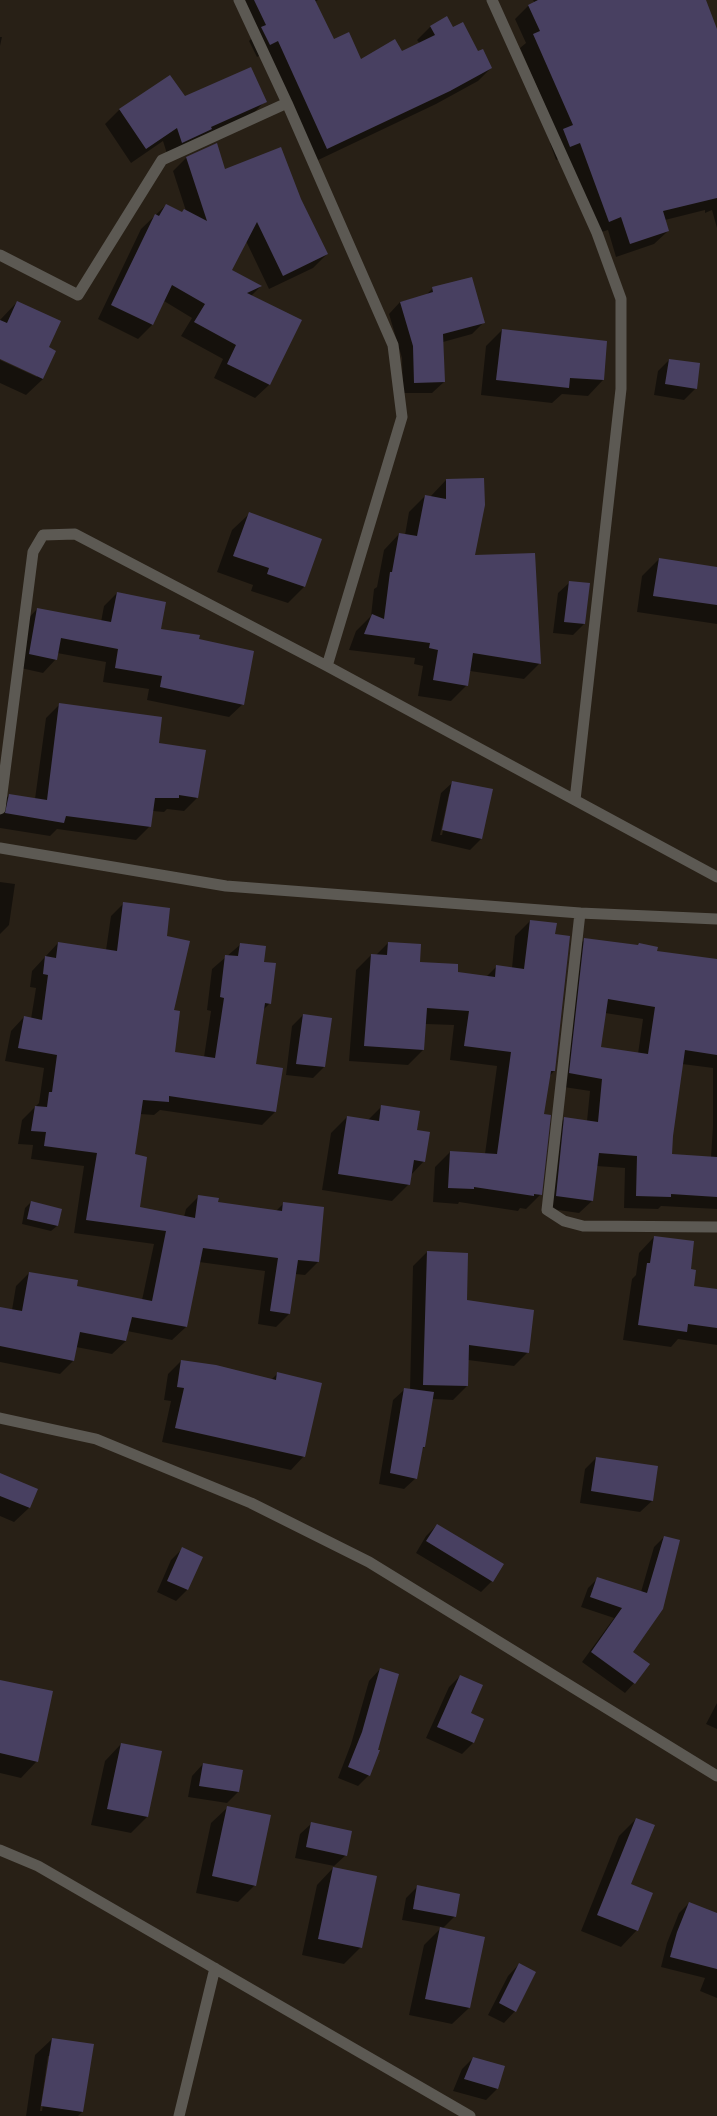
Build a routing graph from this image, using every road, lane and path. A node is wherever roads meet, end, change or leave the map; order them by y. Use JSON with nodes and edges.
{"nodes":[{"id":1,"x":239,"y":0,"type":"edge"},
{"id":2,"x":492,"y":0,"type":"edge"},
{"id":3,"x":287,"y":103,"type":"junction"},
{"id":4,"x":0,"y":255,"type":"edge"},
{"id":5,"x":327,"y":666,"type":"junction"},
{"id":6,"x":575,"y":800,"type":"junction"},
{"id":7,"x":0,"y":809,"type":"edge"},
{"id":8,"x":0,"y":848,"type":"edge"},
{"id":9,"x":717,"y":877,"type":"edge"},
{"id":10,"x":580,"y":913,"type":"junction"},
{"id":11,"x":717,"y":919,"type":"edge"},
{"id":12,"x":717,"y":1227,"type":"edge"},
{"id":13,"x":0,"y":1418,"type":"edge"},
{"id":14,"x":717,"y":1776,"type":"edge"},
{"id":15,"x":0,"y":1850,"type":"edge"},
{"id":16,"x":215,"y":1968,"type":"junction"},
{"id":17,"x":179,"y":2116,"type":"edge"},
{"id":18,"x":470,"y":2116,"type":"edge"}],
"edges":[{"from":1,"to":3,"type":"street"},
{"from":2,"to":6,"type":"street"},
{"from":3,"to":4,"type":"street"},
{"from":3,"to":5,"type":"street"},
{"from":5,"to":6,"type":"street"},
{"from":5,"to":7,"type":"street"},
{"from":6,"to":9,"type":"street"},
{"from":8,"to":10,"type":"street"},
{"from":10,"to":11,"type":"street"},
{"from":10,"to":12,"type":"street"},
{"from":13,"to":14,"type":"street"},
{"from":15,"to":16,"type":"street"},
{"from":16,"to":17,"type":"street"},
{"from":16,"to":18,"type":"street"}]}
